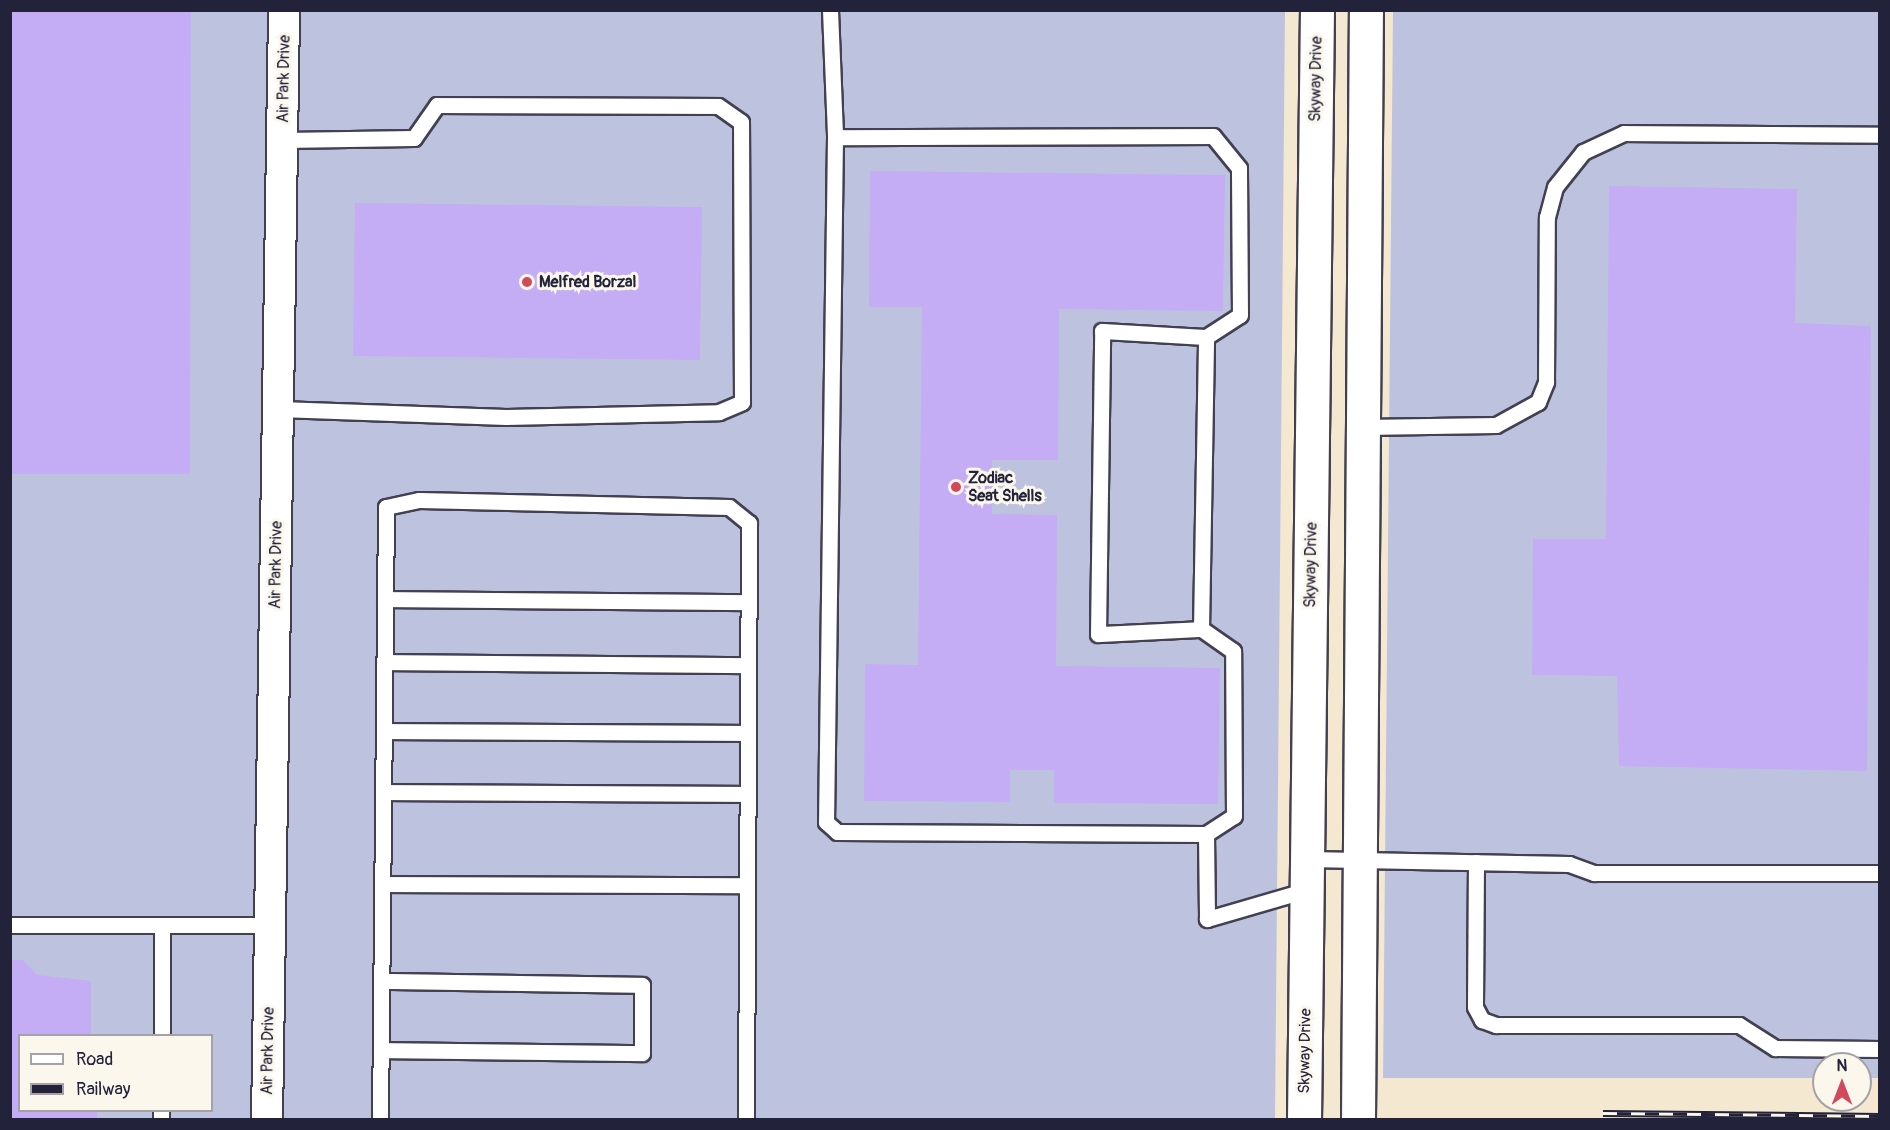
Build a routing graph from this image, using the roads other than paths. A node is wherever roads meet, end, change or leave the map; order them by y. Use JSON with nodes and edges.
{"nodes":[{"id":1,"x":284,"y":10,"type":"edge"},
{"id":2,"x":830,"y":10,"type":"edge"},
{"id":3,"x":1317,"y":10,"type":"edge"},
{"id":4,"x":1366,"y":10,"type":"edge"},
{"id":5,"x":1880,"y":135,"type":"edge"},
{"id":6,"x":836,"y":137,"type":"junction"},
{"id":7,"x":283,"y":140,"type":"junction"},
{"id":8,"x":1206,"y":337,"type":"junction"},
{"id":9,"x":279,"y":409,"type":"junction"},
{"id":10,"x":1363,"y":427,"type":"junction"},
{"id":11,"x":385,"y":599,"type":"junction"},
{"id":12,"x":748,"y":602,"type":"junction"},
{"id":13,"x":1201,"y":629,"type":"junction"},
{"id":14,"x":385,"y":662,"type":"junction"},
{"id":15,"x":748,"y":665,"type":"junction"},
{"id":16,"x":384,"y":731,"type":"junction"},
{"id":17,"x":748,"y":733,"type":"junction"},
{"id":18,"x":383,"y":792,"type":"junction"},
{"id":19,"x":748,"y":794,"type":"junction"},
{"id":20,"x":1206,"y":834,"type":"junction"},
{"id":21,"x":1360,"y":859,"type":"junction"},
{"id":22,"x":1476,"y":862,"type":"junction"},
{"id":23,"x":1880,"y":873,"type":"edge"},
{"id":24,"x":1307,"y":874,"type":"junction"},
{"id":25,"x":382,"y":884,"type":"junction"},
{"id":26,"x":747,"y":885,"type":"junction"},
{"id":27,"x":10,"y":925,"type":"edge"},
{"id":28,"x":270,"y":925,"type":"junction"},
{"id":29,"x":162,"y":926,"type":"junction"},
{"id":30,"x":382,"y":981,"type":"junction"},
{"id":31,"x":162,"y":1034,"type":"edge"},
{"id":32,"x":1880,"y":1049,"type":"edge"},
{"id":33,"x":381,"y":1050,"type":"junction"},
{"id":34,"x":267,"y":1119,"type":"edge"},
{"id":35,"x":380,"y":1119,"type":"edge"},
{"id":36,"x":746,"y":1119,"type":"edge"},
{"id":37,"x":1304,"y":1119,"type":"edge"},
{"id":38,"x":1358,"y":1119,"type":"edge"}],
"edges":[{"from":1,"to":7,"type":"street","name":"Air Park Drive"},
{"from":2,"to":6,"type":"lane"},
{"from":3,"to":24,"type":"main road","name":"Skyway Drive"},
{"from":4,"to":10,"type":"main road"},
{"from":5,"to":10,"type":"lane"},
{"from":6,"to":8,"type":"lane"},
{"from":6,"to":20,"type":"lane"},
{"from":7,"to":9,"type":"street","name":"Air Park Drive"},
{"from":7,"to":9,"type":"lane"},
{"from":8,"to":13,"type":"lane"},
{"from":8,"to":13,"type":"lane"},
{"from":9,"to":28,"type":"street","name":"Air Park Drive"},
{"from":10,"to":21,"type":"main road"},
{"from":11,"to":12,"type":"lane"},
{"from":11,"to":12,"type":"lane"},
{"from":11,"to":14,"type":"lane"},
{"from":12,"to":15,"type":"lane"},
{"from":13,"to":20,"type":"lane"},
{"from":14,"to":15,"type":"lane"},
{"from":14,"to":16,"type":"lane"},
{"from":15,"to":17,"type":"lane"},
{"from":16,"to":17,"type":"lane"},
{"from":16,"to":18,"type":"lane"},
{"from":17,"to":19,"type":"lane"},
{"from":18,"to":19,"type":"lane"},
{"from":18,"to":25,"type":"lane"},
{"from":19,"to":26,"type":"lane"},
{"from":20,"to":24,"type":"lane"},
{"from":21,"to":22,"type":"lane"},
{"from":21,"to":24,"type":"lane"},
{"from":21,"to":38,"type":"main road"},
{"from":22,"to":23,"type":"lane"},
{"from":22,"to":32,"type":"lane"},
{"from":24,"to":37,"type":"main road","name":"Skyway Drive"},
{"from":25,"to":26,"type":"lane"},
{"from":25,"to":30,"type":"lane"},
{"from":26,"to":36,"type":"lane"},
{"from":27,"to":29,"type":"lane"},
{"from":28,"to":29,"type":"lane"},
{"from":28,"to":34,"type":"street","name":"Air Park Drive"},
{"from":29,"to":31,"type":"lane"},
{"from":30,"to":33,"type":"lane"},
{"from":30,"to":33,"type":"lane"},
{"from":33,"to":35,"type":"lane"}]}
